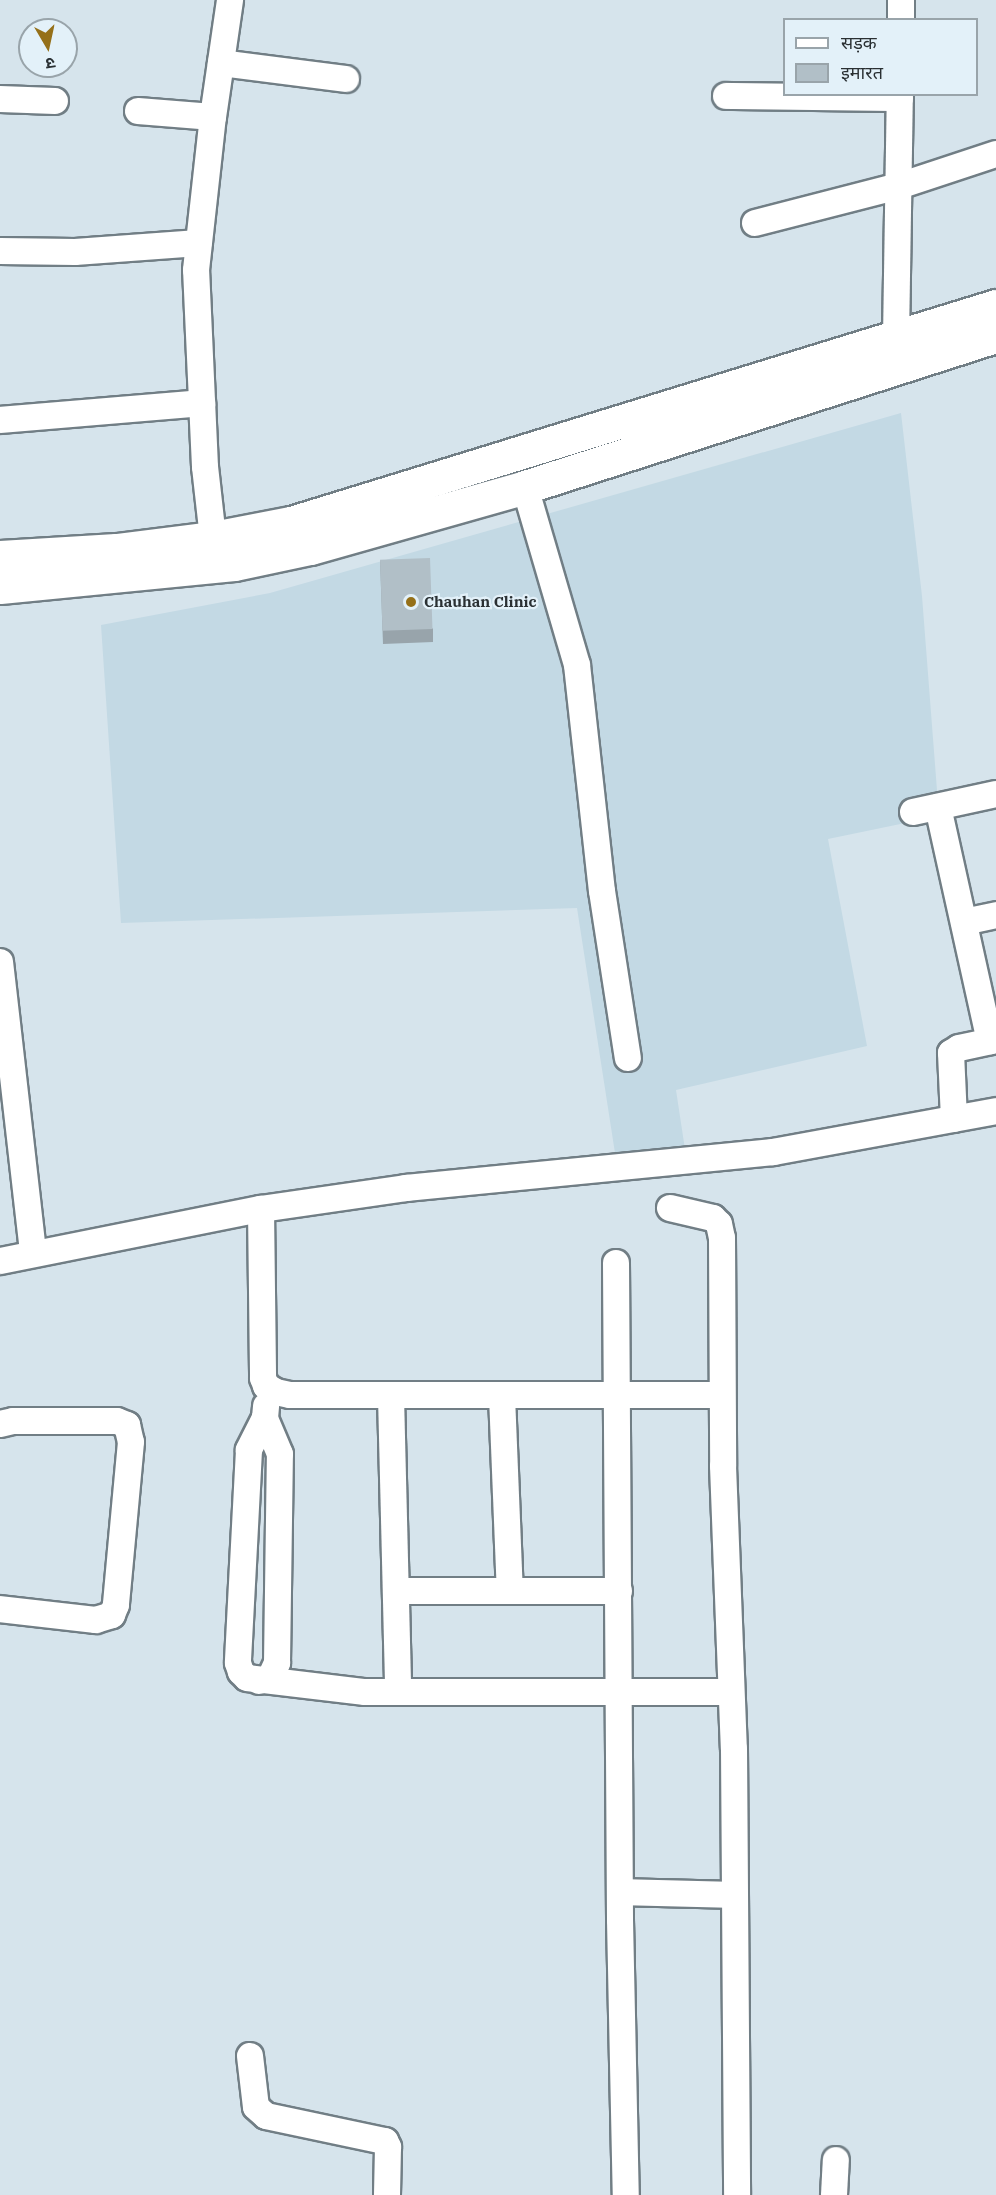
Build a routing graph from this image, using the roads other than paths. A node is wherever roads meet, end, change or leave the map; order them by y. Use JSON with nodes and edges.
{"nodes":[{"id":1,"x":230,"y":0,"type":"edge"},
{"id":2,"x":901,"y":0,"type":"edge"},
{"id":3,"x":901,"y":18,"type":"edge"},
{"id":4,"x":221,"y":63,"type":"junction"},
{"id":5,"x":345,"y":79,"type":"dead end"},
{"id":6,"x":726,"y":96,"type":"dead end"},
{"id":7,"x":900,"y":96,"type":"edge"},
{"id":8,"x":0,"y":99,"type":"edge"},
{"id":9,"x":55,"y":100,"type":"dead end"},
{"id":10,"x":138,"y":111,"type":"dead end"},
{"id":11,"x":213,"y":117,"type":"junction"},
{"id":12,"x":996,"y":154,"type":"edge"},
{"id":13,"x":900,"y":186,"type":"junction"},
{"id":14,"x":755,"y":223,"type":"dead end"},
{"id":15,"x":199,"y":243,"type":"junction"},
{"id":16,"x":0,"y":251,"type":"edge"},
{"id":17,"x":996,"y":306,"type":"edge"},
{"id":18,"x":996,"y":336,"type":"edge"},
{"id":19,"x":896,"y":339,"type":"junction"},
{"id":20,"x":202,"y":403,"type":"junction"},
{"id":21,"x":0,"y":420,"type":"edge"},
{"id":22,"x":525,"y":487,"type":"junction"},
{"id":23,"x":213,"y":538,"type":"junction"},
{"id":24,"x":0,"y":557,"type":"edge"},
{"id":25,"x":0,"y":587,"type":"edge"},
{"id":26,"x":996,"y":794,"type":"edge"},
{"id":27,"x":938,"y":807,"type":"junction"},
{"id":28,"x":913,"y":812,"type":"dead end"},
{"id":29,"x":996,"y":915,"type":"edge"},
{"id":30,"x":964,"y":922,"type":"junction"},
{"id":31,"x":0,"y":962,"type":"edge"},
{"id":32,"x":993,"y":1041,"type":"edge"},
{"id":33,"x":628,"y":1058,"type":"dead end"},
{"id":34,"x":996,"y":1111,"type":"edge"},
{"id":35,"x":954,"y":1119,"type":"junction"},
{"id":36,"x":670,"y":1208,"type":"dead end"},
{"id":37,"x":261,"y":1209,"type":"junction"},
{"id":38,"x":33,"y":1253,"type":"junction"},
{"id":39,"x":0,"y":1261,"type":"edge"},
{"id":40,"x":616,"y":1263,"type":"dead end"},
{"id":41,"x":267,"y":1386,"type":"junction"},
{"id":42,"x":722,"y":1395,"type":"junction"},
{"id":43,"x":391,"y":1396,"type":"junction"},
{"id":44,"x":502,"y":1396,"type":"junction"},
{"id":45,"x":617,"y":1396,"type":"junction"},
{"id":46,"x":266,"y":1418,"type":"junction"},
{"id":47,"x":0,"y":1424,"type":"edge"},
{"id":48,"x":396,"y":1591,"type":"junction"},
{"id":49,"x":510,"y":1591,"type":"junction"},
{"id":50,"x":619,"y":1591,"type":"junction"},
{"id":51,"x":0,"y":1609,"type":"edge"},
{"id":52,"x":259,"y":1681,"type":"junction"},
{"id":53,"x":398,"y":1692,"type":"junction"},
{"id":54,"x":620,"y":1692,"type":"junction"},
{"id":55,"x":732,"y":1692,"type":"junction"},
{"id":56,"x":621,"y":1892,"type":"junction"},
{"id":57,"x":734,"y":1895,"type":"junction"},
{"id":58,"x":250,"y":2056,"type":"dead end"},
{"id":59,"x":836,"y":2160,"type":"dead end"},
{"id":60,"x":387,"y":2195,"type":"edge"},
{"id":61,"x":626,"y":2195,"type":"edge"},
{"id":62,"x":737,"y":2195,"type":"edge"},
{"id":63,"x":834,"y":2195,"type":"edge"}],
"edges":[{"from":1,"to":4,"type":"street"},
{"from":2,"to":3,"type":"street"},
{"from":4,"to":5,"type":"street"},
{"from":4,"to":11,"type":"street"},
{"from":6,"to":7,"type":"street"},
{"from":7,"to":13,"type":"street"},
{"from":8,"to":9,"type":"street"},
{"from":10,"to":11,"type":"street"},
{"from":11,"to":15,"type":"street"},
{"from":12,"to":13,"type":"street"},
{"from":13,"to":14,"type":"street"},
{"from":13,"to":19,"type":"street"},
{"from":15,"to":16,"type":"street"},
{"from":15,"to":20,"type":"street"},
{"from":17,"to":19,"type":"main road"},
{"from":18,"to":22,"type":"main road"},
{"from":19,"to":23,"type":"main road"},
{"from":20,"to":21,"type":"street"},
{"from":20,"to":23,"type":"street"},
{"from":22,"to":25,"type":"main road"},
{"from":22,"to":33,"type":"street"},
{"from":23,"to":24,"type":"main road"},
{"from":26,"to":27,"type":"street"},
{"from":27,"to":28,"type":"street"},
{"from":27,"to":30,"type":"street"},
{"from":29,"to":30,"type":"street"},
{"from":30,"to":32,"type":"street"},
{"from":31,"to":38,"type":"street"},
{"from":32,"to":35,"type":"street"},
{"from":34,"to":35,"type":"street"},
{"from":35,"to":37,"type":"street"},
{"from":36,"to":42,"type":"street"},
{"from":37,"to":38,"type":"street"},
{"from":37,"to":41,"type":"street"},
{"from":38,"to":39,"type":"street"},
{"from":40,"to":45,"type":"street"},
{"from":41,"to":43,"type":"street"},
{"from":41,"to":46,"type":"street"},
{"from":42,"to":45,"type":"street"},
{"from":42,"to":55,"type":"street"},
{"from":43,"to":44,"type":"street"},
{"from":43,"to":48,"type":"street"},
{"from":44,"to":45,"type":"street"},
{"from":44,"to":49,"type":"street"},
{"from":45,"to":50,"type":"street"},
{"from":46,"to":52,"type":"street"},
{"from":46,"to":52,"type":"street"},
{"from":47,"to":51,"type":"street"},
{"from":48,"to":49,"type":"street"},
{"from":48,"to":53,"type":"street"},
{"from":49,"to":50,"type":"street"},
{"from":50,"to":54,"type":"street"},
{"from":52,"to":53,"type":"street"},
{"from":53,"to":54,"type":"street"},
{"from":54,"to":55,"type":"street"},
{"from":54,"to":56,"type":"street"},
{"from":55,"to":57,"type":"street"},
{"from":56,"to":57,"type":"street"},
{"from":56,"to":61,"type":"street"},
{"from":57,"to":62,"type":"street"},
{"from":58,"to":60,"type":"street"},
{"from":59,"to":63,"type":"street"}]}
